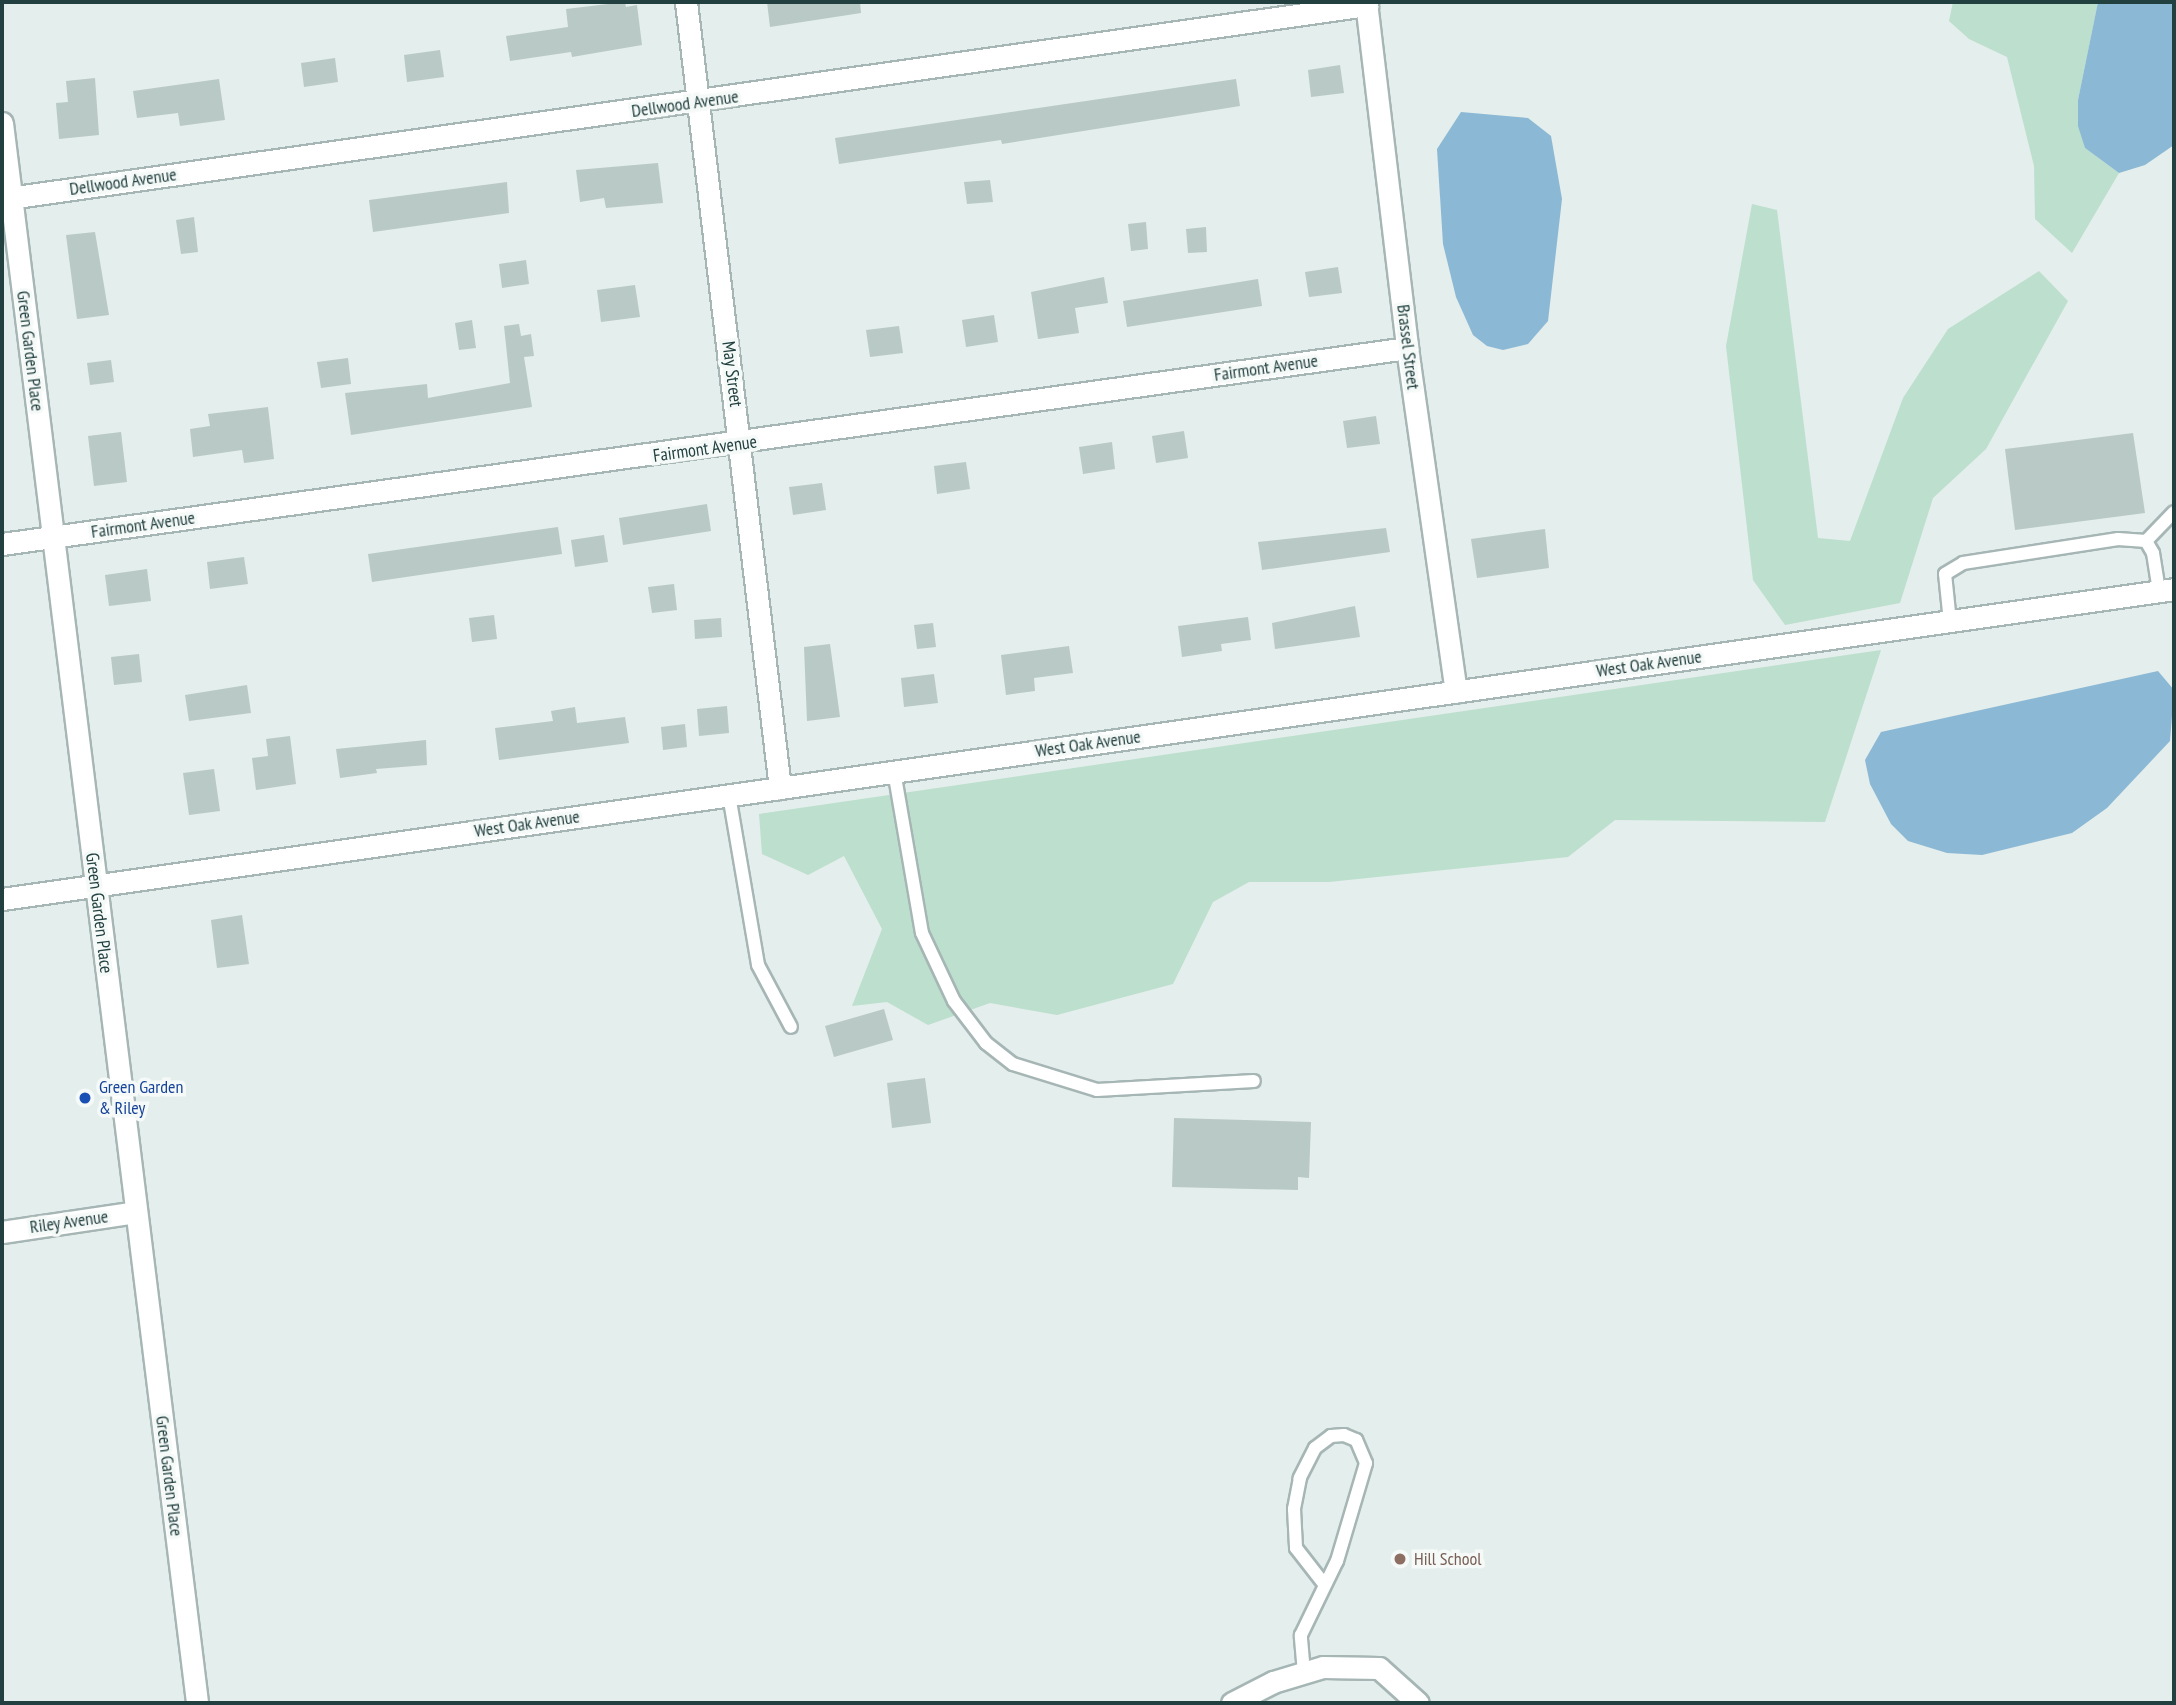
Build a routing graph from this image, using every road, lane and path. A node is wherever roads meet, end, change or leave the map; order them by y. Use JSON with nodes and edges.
{"nodes":[{"id":1,"x":686,"y":2,"type":"edge"},
{"id":2,"x":1366,"y":4,"type":"edge"},
{"id":3,"x":698,"y":102,"type":"junction"},
{"id":4,"x":2,"y":123,"type":"edge"},
{"id":5,"x":6,"y":198,"type":"edge"},
{"id":6,"x":1407,"y":348,"type":"junction"},
{"id":7,"x":741,"y":444,"type":"junction"},
{"id":8,"x":2174,"y":512,"type":"edge"},
{"id":9,"x":52,"y":537,"type":"junction"},
{"id":10,"x":2146,"y":541,"type":"junction"},
{"id":11,"x":2,"y":544,"type":"edge"},
{"id":12,"x":2167,"y":590,"type":"edge"},
{"id":13,"x":1950,"y":622,"type":"junction"},
{"id":14,"x":1456,"y":692,"type":"junction"},
{"id":15,"x":894,"y":771,"type":"junction"},
{"id":16,"x":780,"y":788,"type":"junction"},
{"id":17,"x":729,"y":795,"type":"junction"},
{"id":18,"x":95,"y":886,"type":"junction"},
{"id":19,"x":2,"y":900,"type":"edge"},
{"id":20,"x":791,"y":1027,"type":"dead end"},
{"id":21,"x":1255,"y":1081,"type":"dead end"},
{"id":22,"x":136,"y":1212,"type":"junction"},
{"id":23,"x":2,"y":1232,"type":"edge"},
{"id":24,"x":1324,"y":1584,"type":"junction"},
{"id":25,"x":1304,"y":1673,"type":"junction"},
{"id":26,"x":197,"y":1703,"type":"edge"},
{"id":27,"x":1232,"y":1703,"type":"edge"},
{"id":28,"x":1418,"y":1703,"type":"edge"}],
"edges":[{"from":1,"to":3,"type":"street","name":"May Street"},
{"from":2,"to":3,"type":"street","name":"Dellwood Avenue"},
{"from":2,"to":6,"type":"street","name":"Brassel Street"},
{"from":3,"to":5,"type":"street","name":"Dellwood Avenue"},
{"from":3,"to":7,"type":"street","name":"May Street"},
{"from":4,"to":5,"type":"street","name":"Green Garden Place"},
{"from":5,"to":9,"type":"street","name":"Green Garden Place"},
{"from":6,"to":7,"type":"street","name":"Fairmont Avenue"},
{"from":6,"to":14,"type":"street","name":"Brassel Street"},
{"from":7,"to":9,"type":"street","name":"Fairmont Avenue"},
{"from":7,"to":16,"type":"street","name":"May Street"},
{"from":8,"to":10,"type":"lane"},
{"from":9,"to":11,"type":"street","name":"Fairmont Avenue"},
{"from":9,"to":18,"type":"street","name":"Green Garden Place"},
{"from":10,"to":12,"type":"lane"},
{"from":10,"to":13,"type":"lane"},
{"from":12,"to":13,"type":"street","name":"West Oak Avenue"},
{"from":13,"to":14,"type":"street","name":"West Oak Avenue"},
{"from":14,"to":15,"type":"street","name":"West Oak Avenue"},
{"from":15,"to":16,"type":"street","name":"West Oak Avenue"},
{"from":15,"to":21,"type":"lane"},
{"from":16,"to":17,"type":"street","name":"West Oak Avenue"},
{"from":17,"to":18,"type":"street","name":"West Oak Avenue"},
{"from":17,"to":20,"type":"lane"},
{"from":18,"to":19,"type":"street","name":"West Oak Avenue"},
{"from":18,"to":22,"type":"street","name":"Green Garden Place"},
{"from":22,"to":23,"type":"street","name":"Riley Avenue"},
{"from":22,"to":26,"type":"street","name":"Green Garden Place"},
{"from":24,"to":24,"type":"lane"},
{"from":24,"to":25,"type":"lane"},
{"from":25,"to":27,"type":"street"},
{"from":25,"to":28,"type":"street"}]}
